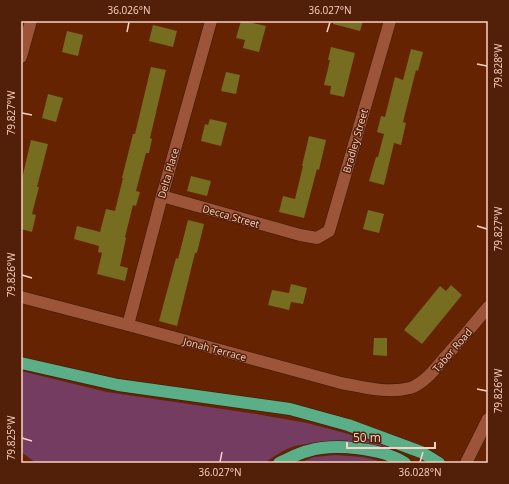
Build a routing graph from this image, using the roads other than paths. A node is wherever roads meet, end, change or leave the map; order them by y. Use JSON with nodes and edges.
{"nodes":[{"id":1,"x":31,"y":21,"type":"edge"},
{"id":2,"x":211,"y":21,"type":"edge"},
{"id":3,"x":390,"y":21,"type":"edge"},
{"id":4,"x":21,"y":57,"type":"edge"},
{"id":5,"x":162,"y":196,"type":"junction"},
{"id":6,"x":300,"y":235,"type":"joint"},
{"id":7,"x":21,"y":298,"type":"edge"},
{"id":8,"x":488,"y":307,"type":"edge"},
{"id":9,"x":128,"y":325,"type":"junction"},
{"id":10,"x":21,"y":363,"type":"edge"},
{"id":11,"x":411,"y":387,"type":"joint"},
{"id":12,"x":488,"y":419,"type":"edge"},
{"id":13,"x":280,"y":463,"type":"edge"},
{"id":14,"x":405,"y":463,"type":"edge"},
{"id":15,"x":439,"y":463,"type":"edge"},
{"id":16,"x":466,"y":463,"type":"edge"}],
"edges":[{"from":1,"to":4,"type":"street"},
{"from":2,"to":5,"type":"street","name":"Delta Place"},
{"from":3,"to":6,"type":"street","name":"Bradley Street"},
{"from":5,"to":6,"type":"street","name":"Decca Street"},
{"from":5,"to":9,"type":"street","name":"Delta Place"},
{"from":7,"to":9,"type":"street","name":"Jonah Terrace"},
{"from":8,"to":11,"type":"street","name":"Tabor Road"},
{"from":9,"to":11,"type":"street","name":"Jonah Terrace"},
{"from":10,"to":15,"type":"highway"},
{"from":12,"to":16,"type":"street"},
{"from":13,"to":14,"type":"highway"}]}
